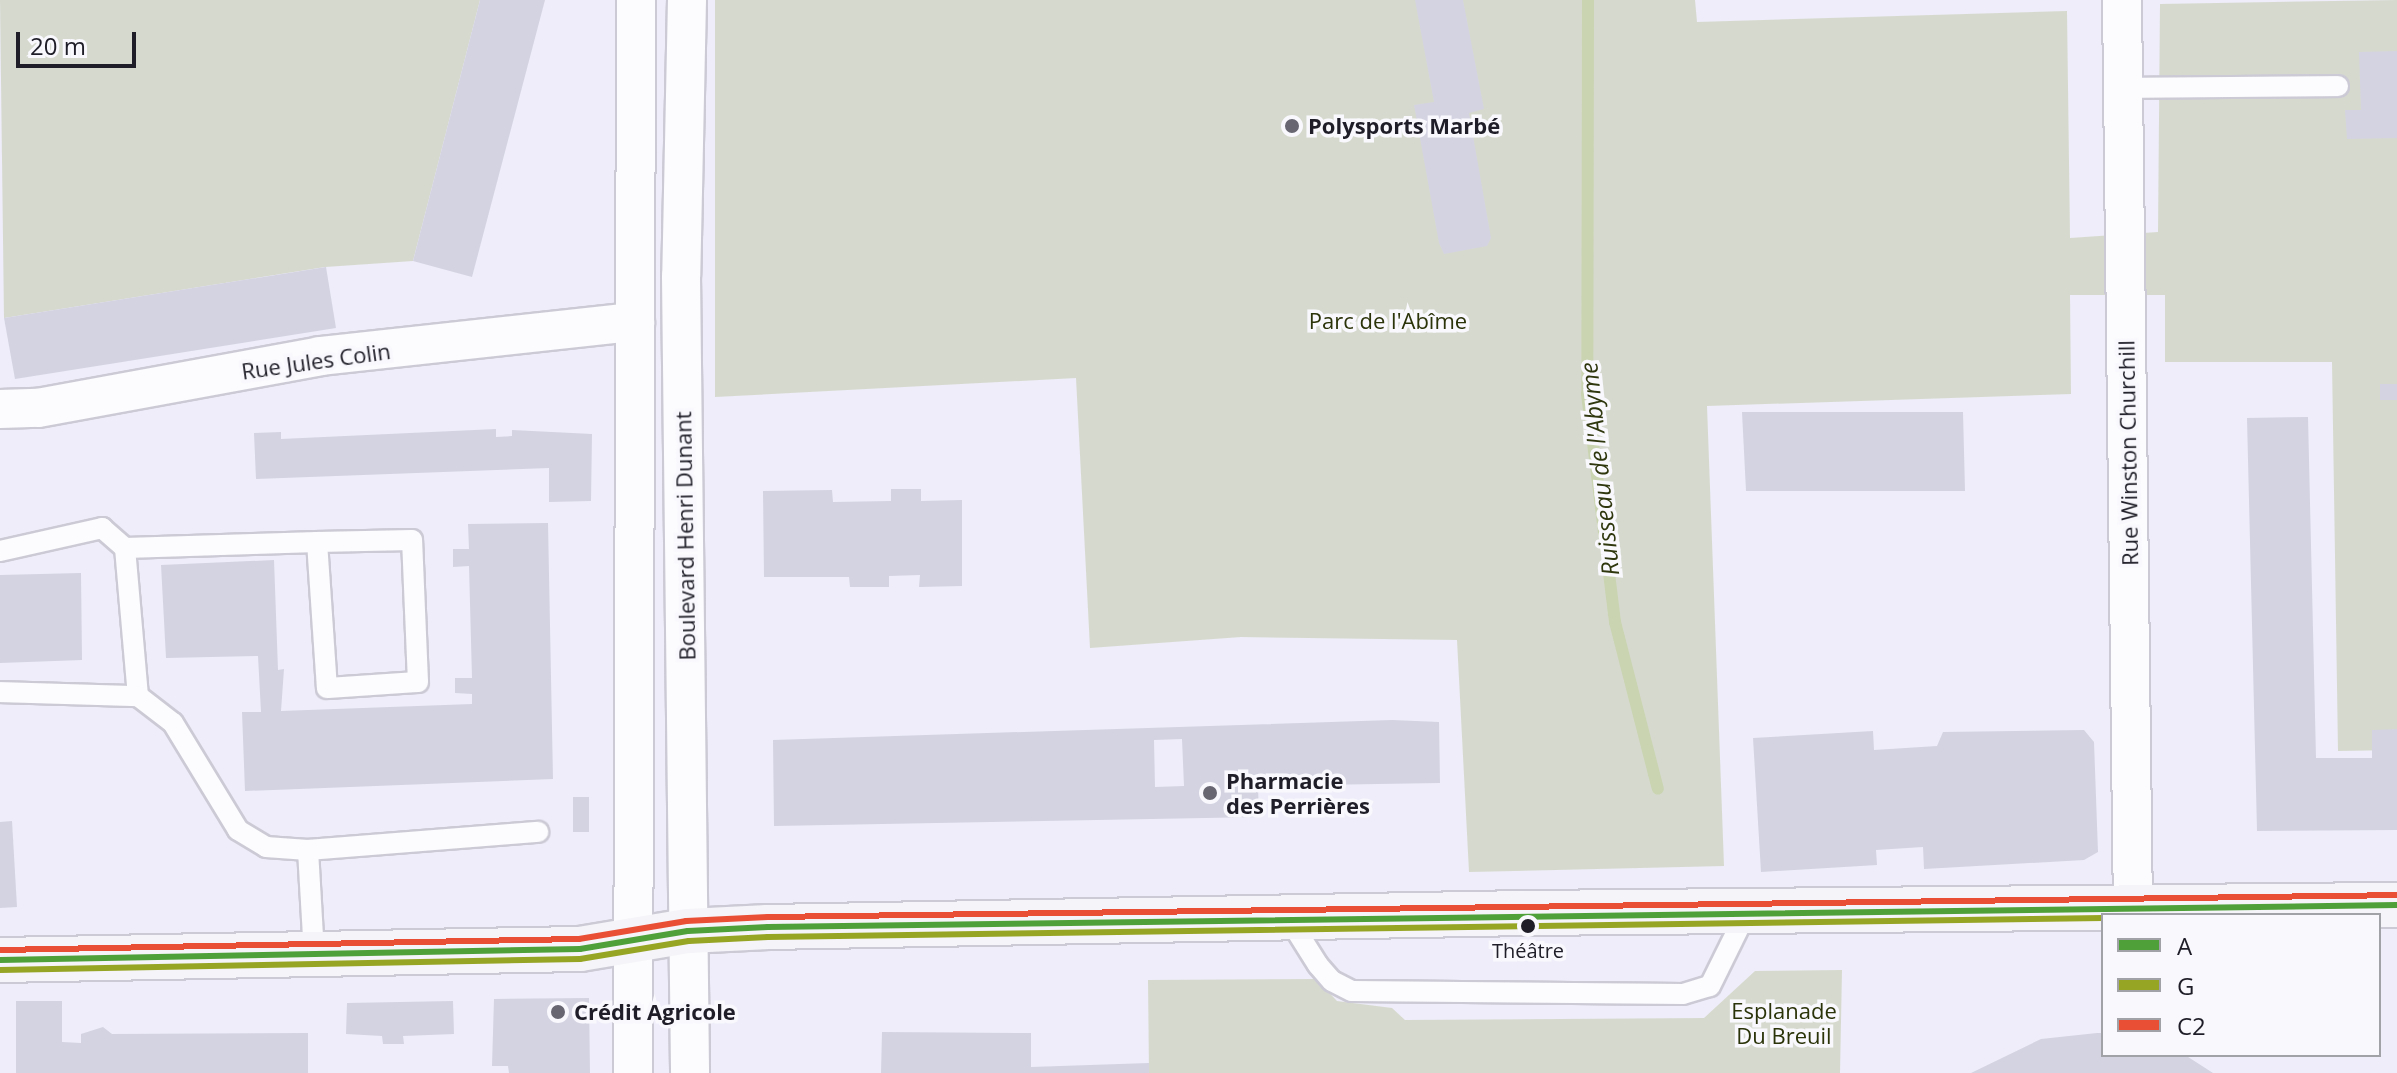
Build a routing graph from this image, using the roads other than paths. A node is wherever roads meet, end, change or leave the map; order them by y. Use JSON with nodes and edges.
{"nodes":[{"id":1,"x":636,"y":0,"type":"edge"},
{"id":2,"x":687,"y":0,"type":"edge"},
{"id":3,"x":2122,"y":0,"type":"edge"},
{"id":4,"x":2338,"y":86,"type":"dead end"},
{"id":5,"x":2122,"y":88,"type":"junction"},
{"id":6,"x":635,"y":322,"type":"junction"},
{"id":7,"x":0,"y":409,"type":"edge"},
{"id":8,"x":317,"y":542,"type":"junction"},
{"id":9,"x":125,"y":548,"type":"junction"},
{"id":10,"x":0,"y":551,"type":"edge"},
{"id":11,"x":0,"y":692,"type":"edge"},
{"id":12,"x":138,"y":696,"type":"junction"},
{"id":13,"x":538,"y":832,"type":"dead end"},
{"id":14,"x":308,"y":850,"type":"junction"},
{"id":15,"x":2397,"y":905,"type":"edge"},
{"id":16,"x":2133,"y":907,"type":"junction"},
{"id":17,"x":1746,"y":913,"type":"junction"},
{"id":18,"x":1289,"y":919,"type":"junction"},
{"id":19,"x":688,"y":931,"type":"junction"},
{"id":20,"x":632,"y":938,"type":"junction"},
{"id":21,"x":314,"y":953,"type":"junction"},
{"id":22,"x":0,"y":960,"type":"edge"},
{"id":23,"x":633,"y":1073,"type":"edge"},
{"id":24,"x":690,"y":1073,"type":"edge"}],
"edges":[{"from":1,"to":6,"type":"street"},
{"from":2,"to":19,"type":"street","name":"Boulevard Henri Dunant"},
{"from":3,"to":5,"type":"street","name":"Rue Winston Churchill"},
{"from":4,"to":5,"type":"lane"},
{"from":5,"to":16,"type":"street","name":"Rue Winston Churchill"},
{"from":6,"to":7,"type":"street","name":"Rue Jules Colin"},
{"from":6,"to":20,"type":"street"},
{"from":8,"to":8,"type":"lane"},
{"from":8,"to":9,"type":"lane"},
{"from":9,"to":10,"type":"lane"},
{"from":9,"to":12,"type":"lane"},
{"from":11,"to":12,"type":"lane"},
{"from":12,"to":14,"type":"lane"},
{"from":13,"to":14,"type":"lane"},
{"from":14,"to":21,"type":"lane"},
{"from":15,"to":16,"type":"street"},
{"from":16,"to":17,"type":"street"},
{"from":17,"to":18,"type":"street"},
{"from":17,"to":18,"type":"lane"},
{"from":18,"to":19,"type":"street"},
{"from":19,"to":20,"type":"street"},
{"from":19,"to":24,"type":"street","name":"Boulevard Henri Dunant"},
{"from":20,"to":21,"type":"street"},
{"from":20,"to":23,"type":"street"},
{"from":21,"to":22,"type":"street"}]}
